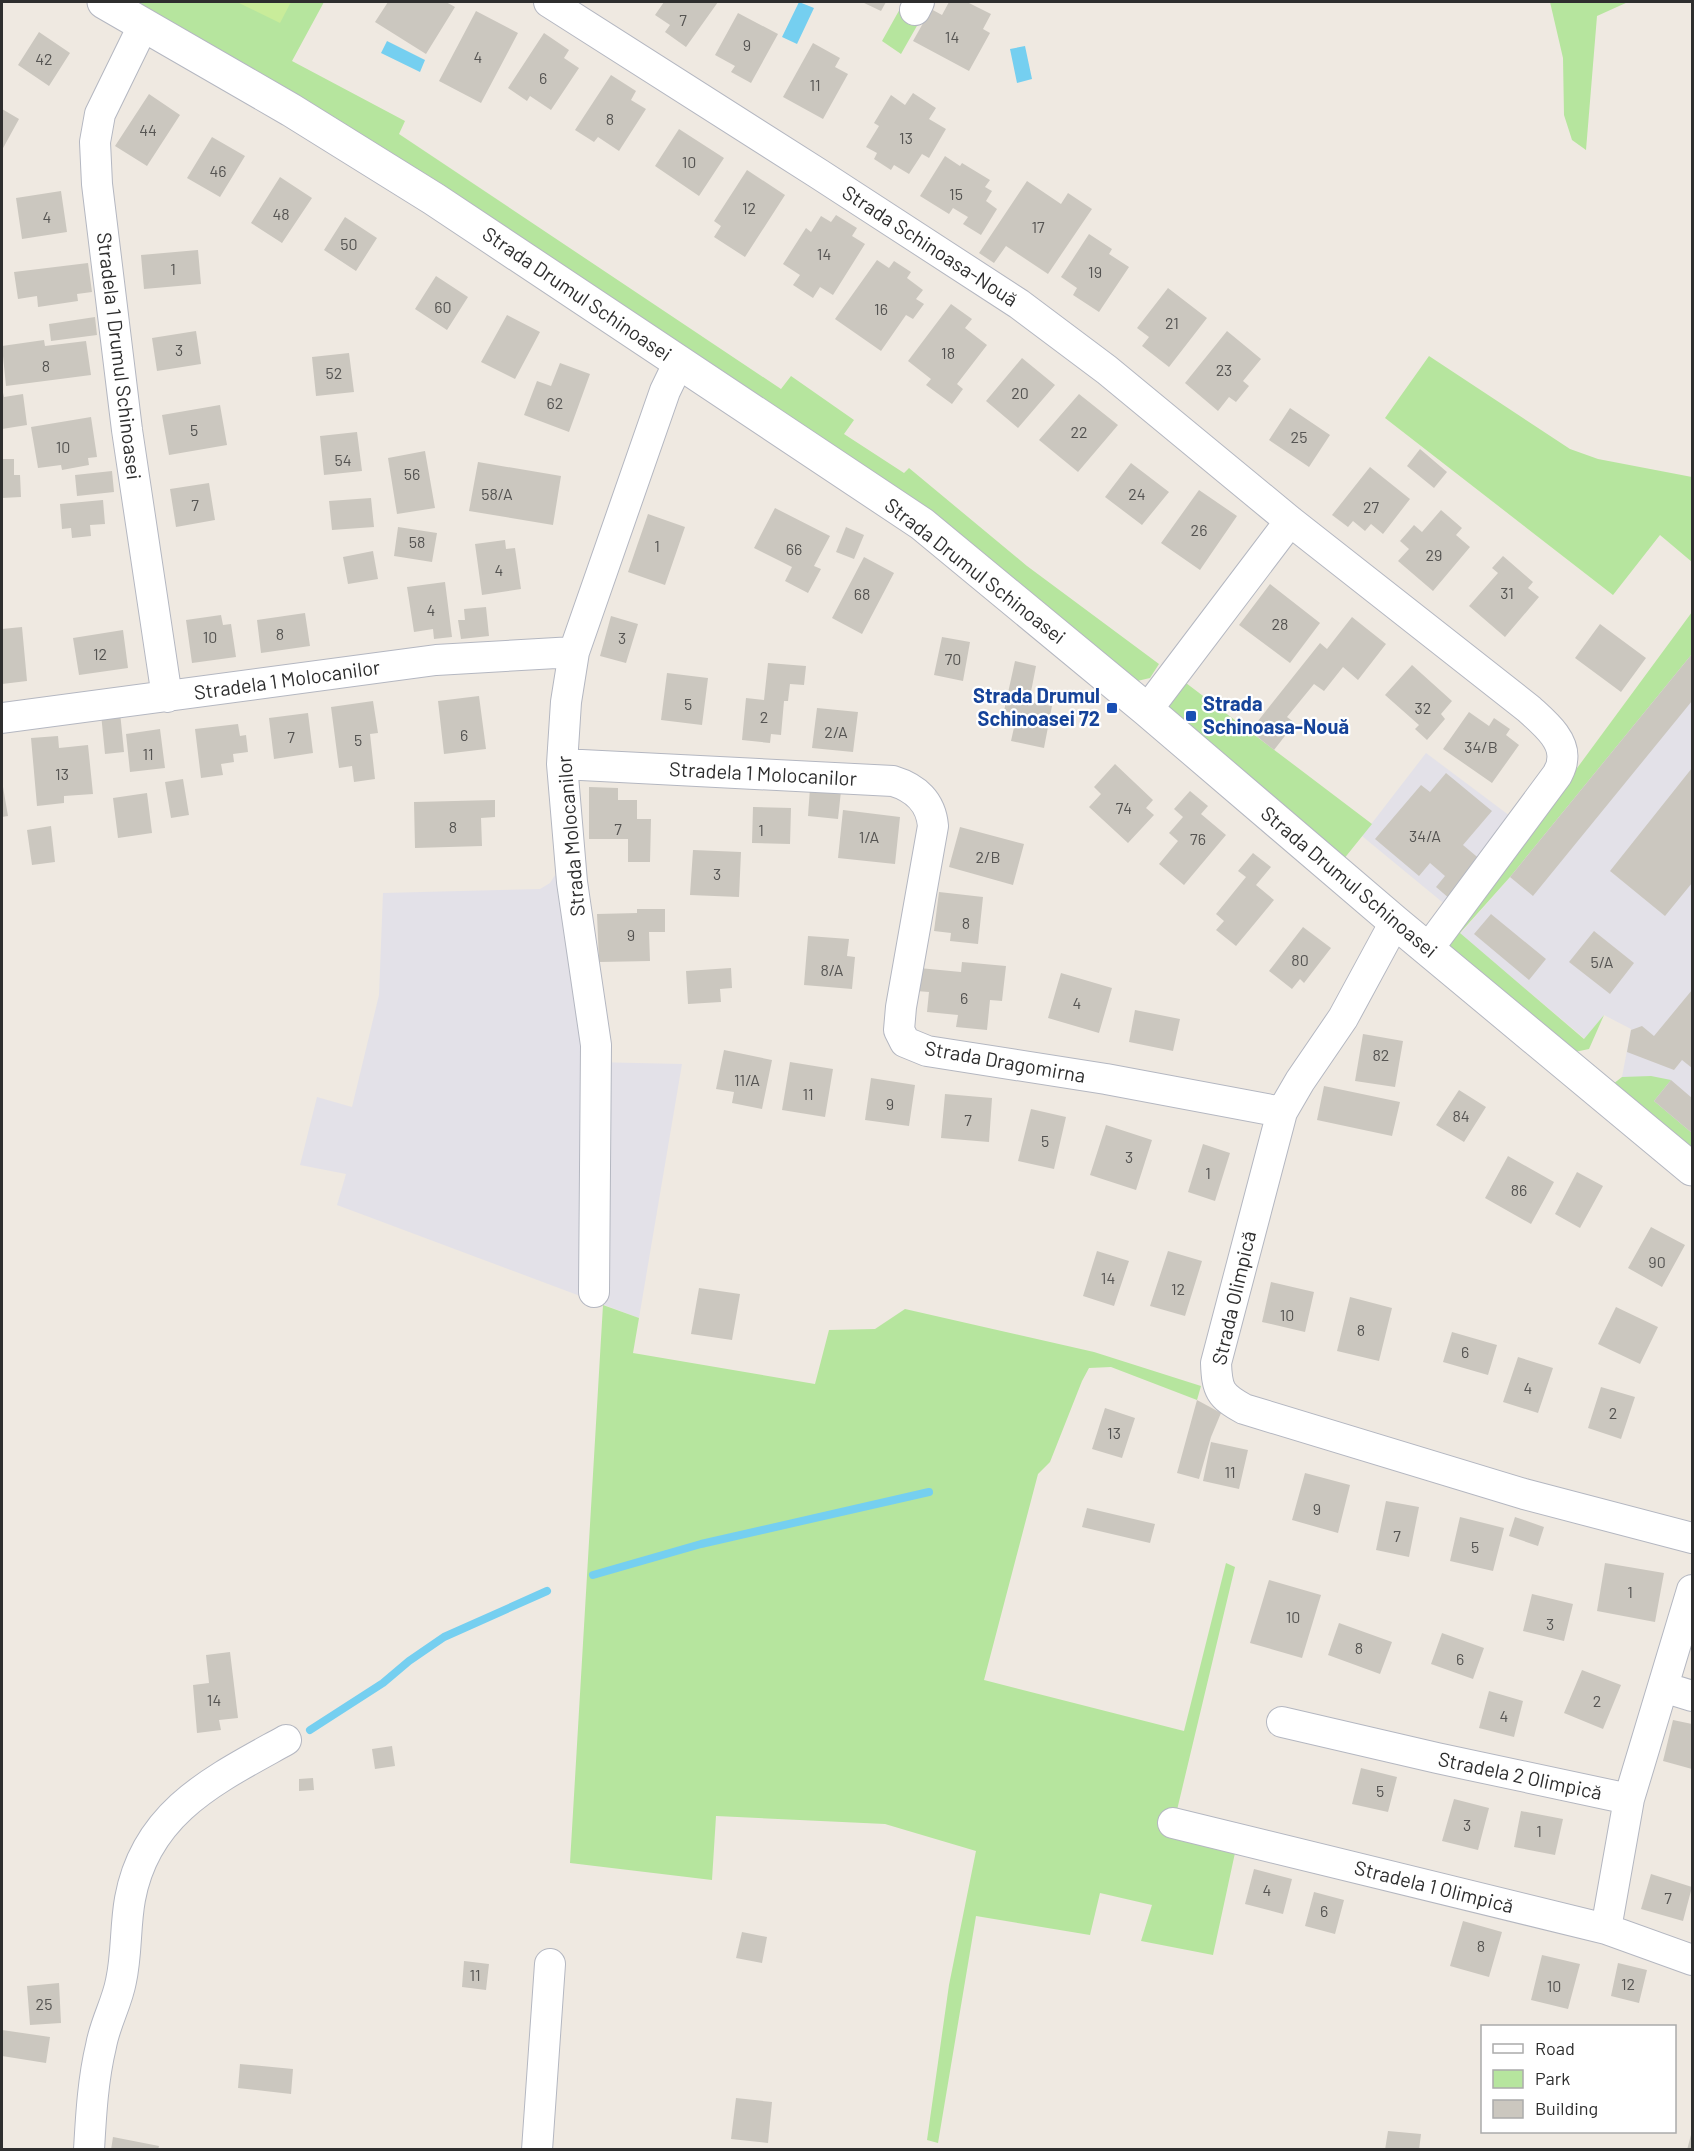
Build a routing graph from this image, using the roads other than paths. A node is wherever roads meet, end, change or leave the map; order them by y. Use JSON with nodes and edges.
{"nodes":[{"id":1,"x":104,"y":2,"type":"edge"},
{"id":2,"x":549,"y":2,"type":"edge"},
{"id":3,"x":144,"y":24,"type":"junction"},
{"id":4,"x":679,"y":362,"type":"junction"},
{"id":5,"x":1290,"y":521,"type":"junction"},
{"id":6,"x":574,"y":652,"type":"junction"},
{"id":7,"x":167,"y":697,"type":"junction"},
{"id":8,"x":1147,"y":710,"type":"junction"},
{"id":9,"x":2,"y":718,"type":"edge"},
{"id":10,"x":562,"y":764,"type":"junction"},
{"id":11,"x":923,"y":799,"type":"joint"},
{"id":12,"x":1395,"y":922,"type":"junction"},
{"id":13,"x":1428,"y":949,"type":"junction"},
{"id":14,"x":1282,"y":1112,"type":"junction"},
{"id":15,"x":1692,"y":1169,"type":"edge"},
{"id":16,"x":594,"y":1292,"type":"dead end"},
{"id":17,"x":1692,"y":1538,"type":"edge"},
{"id":18,"x":1692,"y":1590,"type":"edge"},
{"id":19,"x":1663,"y":1687,"type":"junction"},
{"id":20,"x":1692,"y":1696,"type":"edge"},
{"id":21,"x":1282,"y":1722,"type":"dead end"},
{"id":22,"x":286,"y":1740,"type":"dead end"},
{"id":23,"x":1629,"y":1799,"type":"junction"},
{"id":24,"x":1173,"y":1823,"type":"dead end"},
{"id":25,"x":1606,"y":1929,"type":"junction"},
{"id":26,"x":1692,"y":1960,"type":"edge"},
{"id":27,"x":550,"y":1964,"type":"dead end"},
{"id":28,"x":89,"y":2150,"type":"edge"},
{"id":29,"x":537,"y":2150,"type":"edge"}],
"edges":[{"from":1,"to":3,"type":"street","name":"Strada Drumul Schinoasei"},
{"from":2,"to":5,"type":"street","name":"Strada Schinoasa-Nouă"},
{"from":3,"to":4,"type":"street","name":"Strada Drumul Schinoasei"},
{"from":3,"to":7,"type":"street","name":"Stradela 1 Drumul Schinoasei"},
{"from":4,"to":6,"type":"street","name":"Strada Molocanilor"},
{"from":4,"to":8,"type":"street","name":"Strada Drumul Schinoasei"},
{"from":5,"to":8,"type":"street"},
{"from":5,"to":13,"type":"street","name":"Strada Schinoasa-Nouă"},
{"from":6,"to":7,"type":"street","name":"Stradela 1 Molocanilor"},
{"from":6,"to":10,"type":"street","name":"Strada Molocanilor"},
{"from":7,"to":9,"type":"street","name":"Stradela 1 Molocanilor"},
{"from":8,"to":12,"type":"street","name":"Strada Drumul Schinoasei"},
{"from":10,"to":11,"type":"street","name":"Stradela 1 Molocanilor"},
{"from":10,"to":16,"type":"street","name":"Strada Molocanilor"},
{"from":11,"to":14,"type":"street","name":"Strada Dragomirna"},
{"from":12,"to":13,"type":"street","name":"Strada Drumul Schinoasei"},
{"from":12,"to":14,"type":"street","name":"Strada Olimpică"},
{"from":13,"to":15,"type":"street","name":"Strada Drumul Schinoasei"},
{"from":14,"to":17,"type":"street","name":"Strada Olimpică"},
{"from":18,"to":19,"type":"street"},
{"from":19,"to":20,"type":"street"},
{"from":19,"to":23,"type":"street"},
{"from":21,"to":23,"type":"street","name":"Stradela 2 Olimpică"},
{"from":22,"to":28,"type":"street"},
{"from":23,"to":25,"type":"street","name":"Stradela 2 Olimpică"},
{"from":24,"to":25,"type":"street","name":"Stradela 1 Olimpică"},
{"from":25,"to":26,"type":"street","name":"Stradela 1 Olimpică"},
{"from":27,"to":29,"type":"street"}]}
